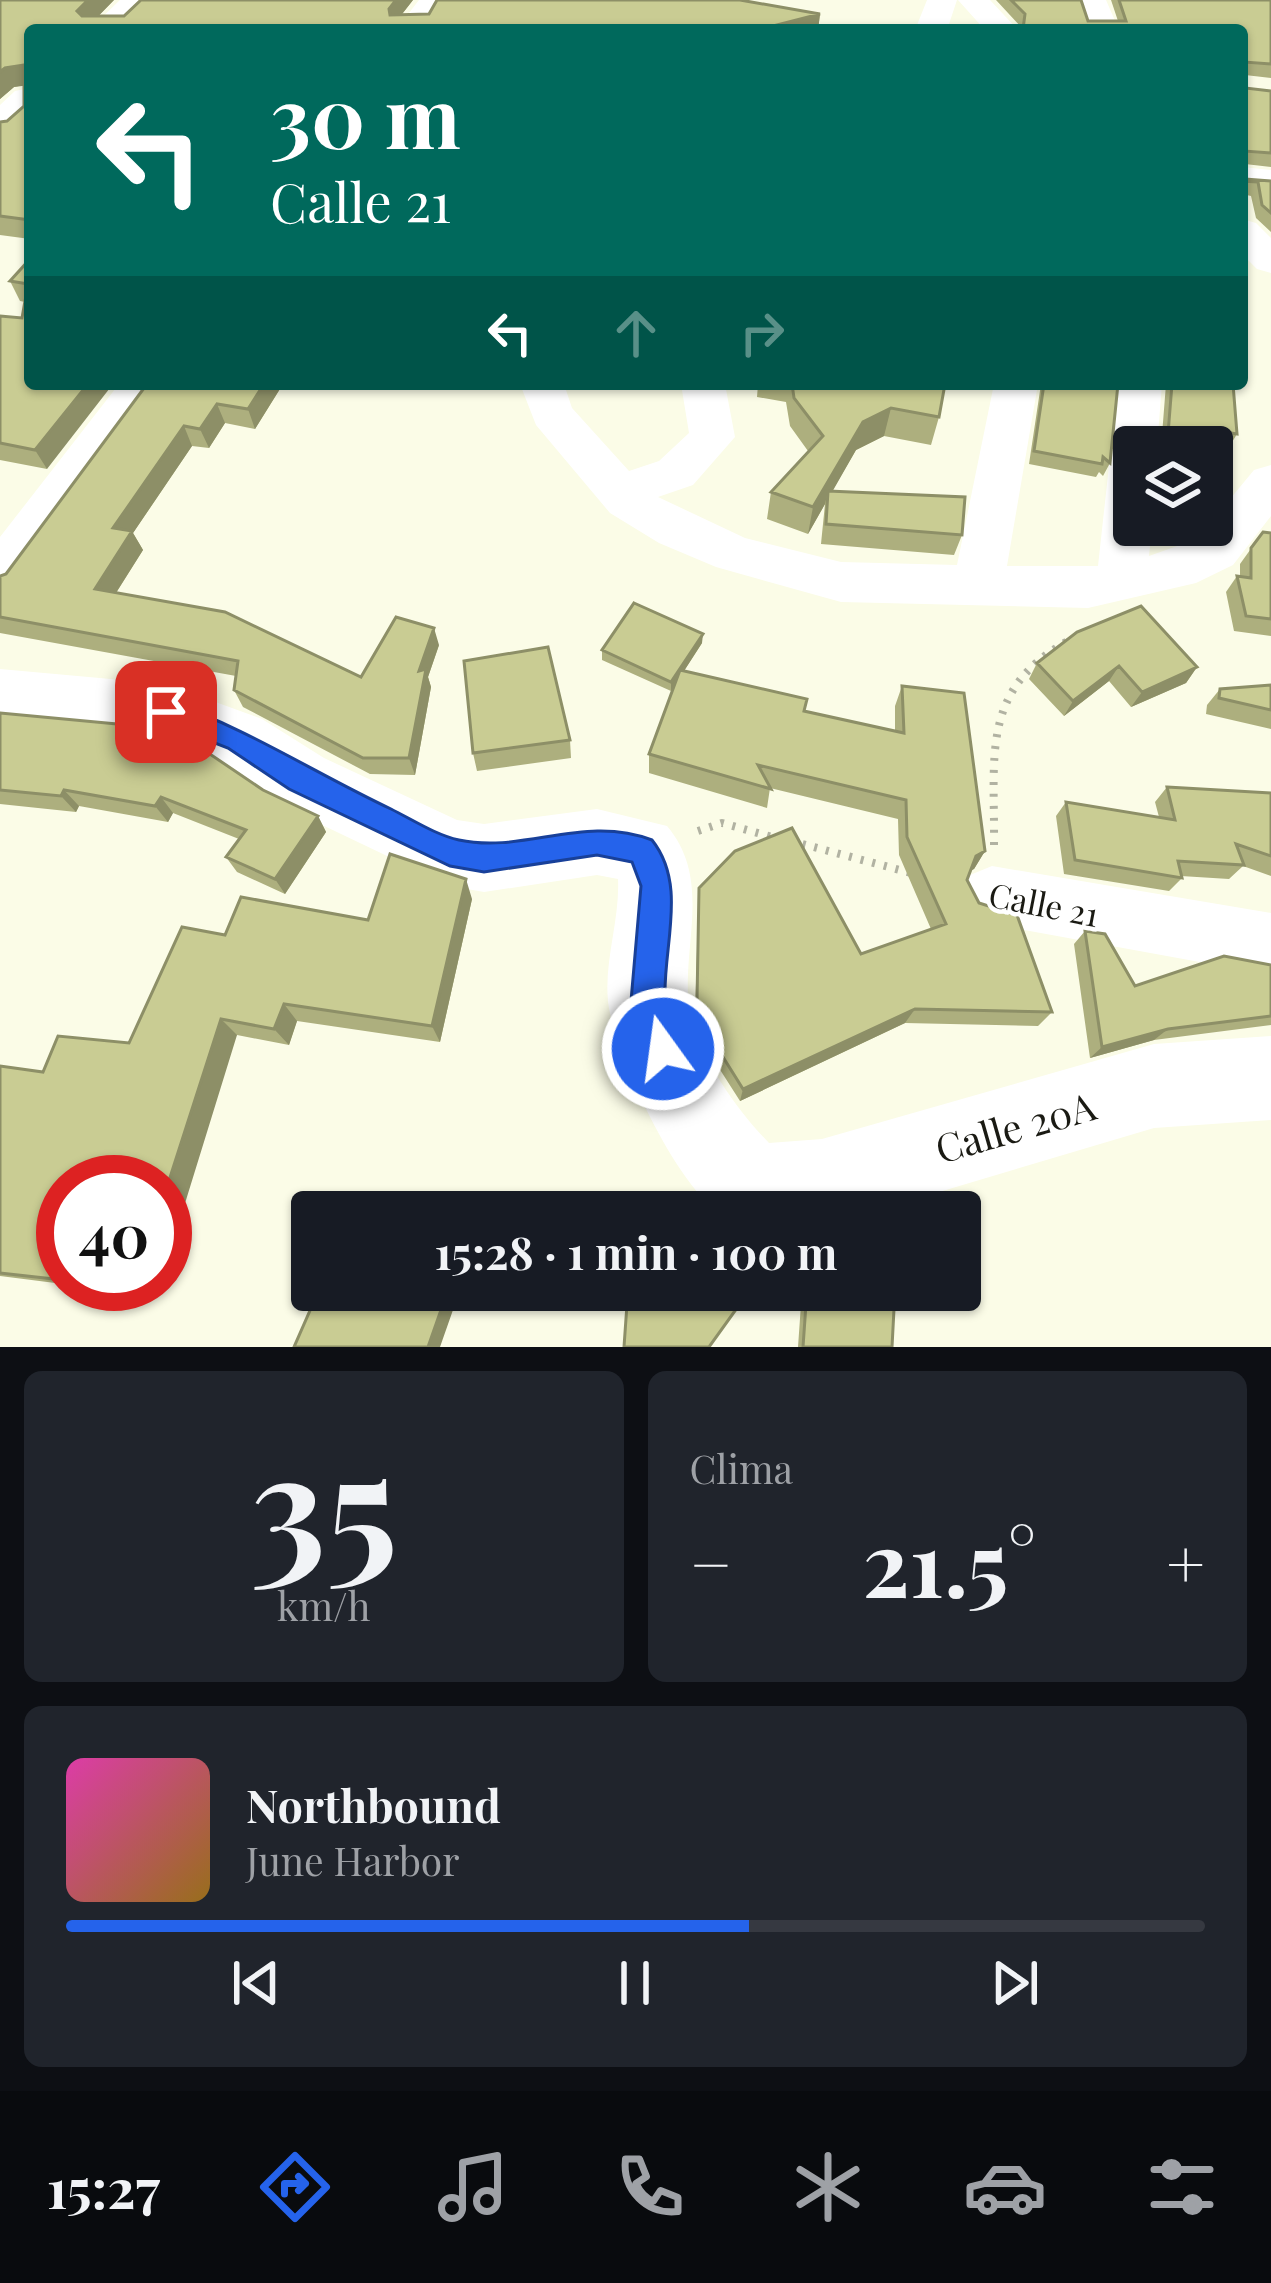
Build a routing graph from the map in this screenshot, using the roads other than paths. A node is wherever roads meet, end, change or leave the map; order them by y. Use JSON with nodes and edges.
{"nodes":[{"id":1,"x":142,"y":0,"type":"edge"},
{"id":2,"x":435,"y":0,"type":"edge"},
{"id":3,"x":973,"y":0,"type":"edge"},
{"id":4,"x":115,"y":24,"type":"edge"},
{"id":5,"x":417,"y":24,"type":"edge"},
{"id":6,"x":996,"y":24,"type":"edge"},
{"id":7,"x":24,"y":106,"type":"edge"},
{"id":8,"x":0,"y":128,"type":"edge"},
{"id":9,"x":1248,"y":238,"type":"edge"},
{"id":10,"x":1271,"y":264,"type":"edge"},
{"id":11,"x":138,"y":390,"type":"edge"},
{"id":12,"x":544,"y":390,"type":"edge"},
{"id":13,"x":704,"y":390,"type":"edge"},
{"id":14,"x":1015,"y":390,"type":"edge"},
{"id":15,"x":1139,"y":390,"type":"edge"},
{"id":16,"x":1271,"y":482,"type":"edge"},
{"id":17,"x":620,"y":492,"type":"junction"},
{"id":18,"x":0,"y":574,"type":"edge"},
{"id":19,"x":1122,"y":581,"type":"junction"},
{"id":20,"x":978,"y":587,"type":"junction"},
{"id":21,"x":0,"y":698,"type":"edge"},
{"id":22,"x":992,"y":895,"type":"road end"},
{"id":23,"x":1271,"y":944,"type":"edge"},
{"id":24,"x":1271,"y":1078,"type":"edge"}],
"edges":[{"from":1,"to":4,"type":"street"},
{"from":2,"to":5,"type":"street"},
{"from":3,"to":6,"type":"street"},
{"from":7,"to":8,"type":"street"},
{"from":9,"to":10,"type":"street"},
{"from":11,"to":18,"type":"street"},
{"from":12,"to":17,"type":"street"},
{"from":13,"to":17,"type":"street"},
{"from":14,"to":20,"type":"street"},
{"from":15,"to":19,"type":"street"},
{"from":16,"to":19,"type":"street"},
{"from":17,"to":20,"type":"street"},
{"from":19,"to":20,"type":"street"},
{"from":21,"to":24,"type":"street","name":"Calle 20A"},
{"from":22,"to":23,"type":"street","name":"Calle 21"}]}
